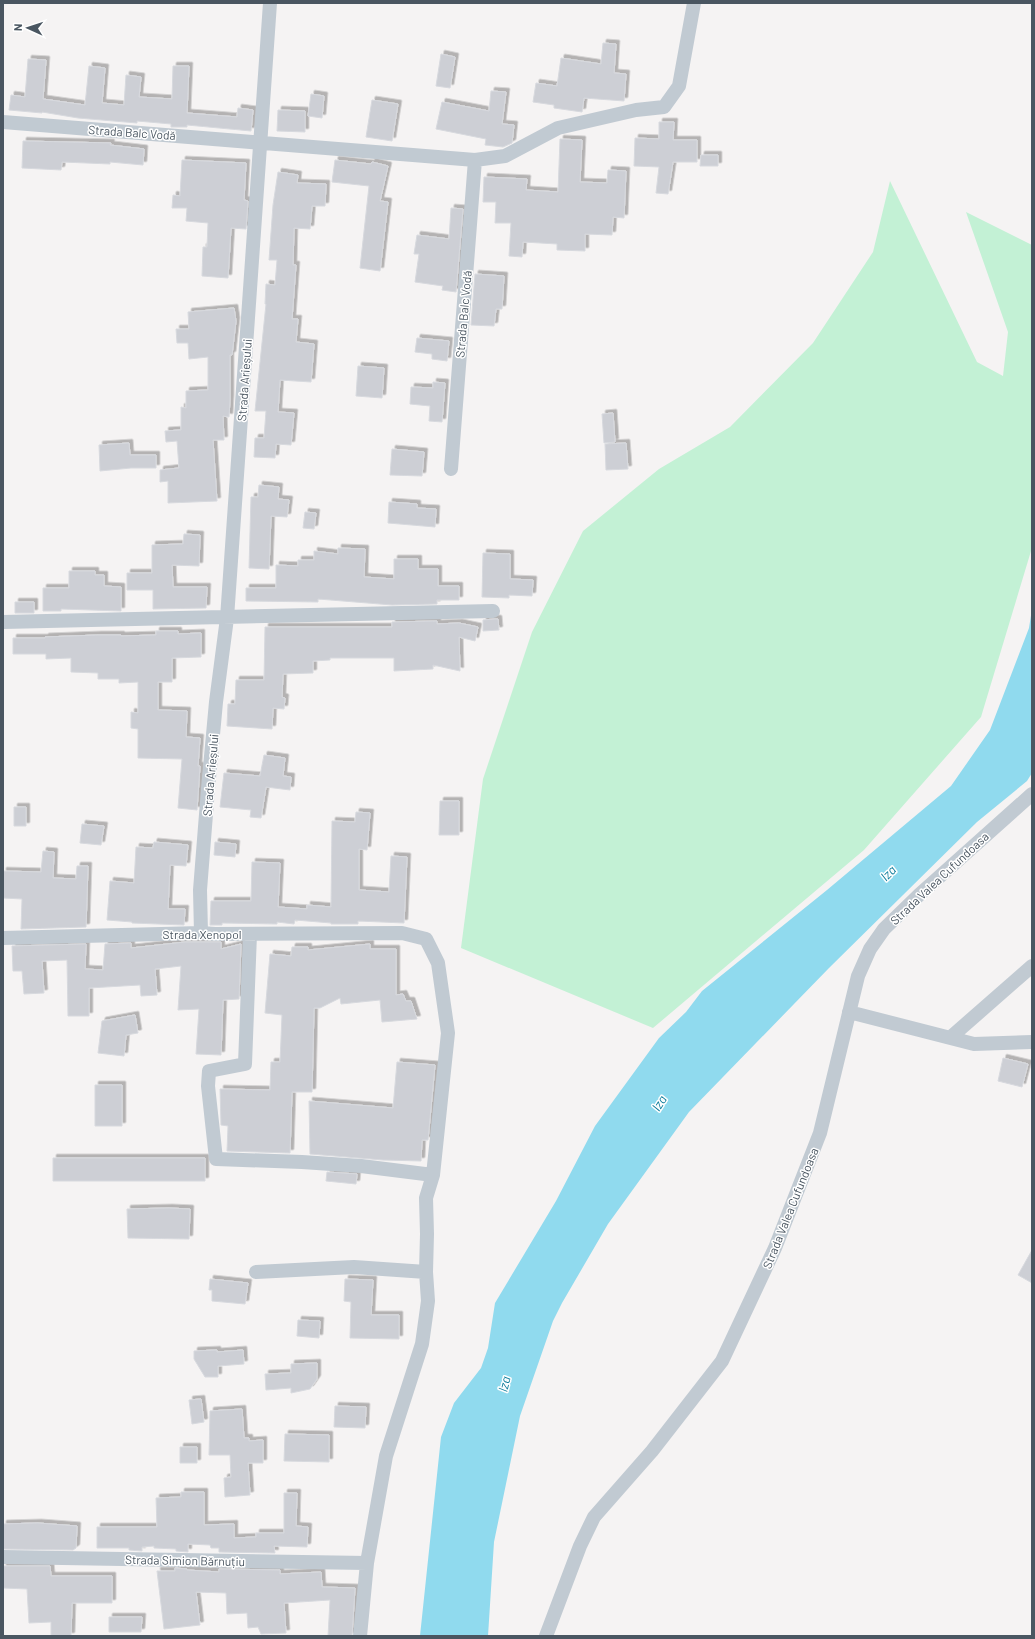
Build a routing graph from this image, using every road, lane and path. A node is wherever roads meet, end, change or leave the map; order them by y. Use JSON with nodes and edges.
{"nodes":[{"id":1,"x":270,"y":3,"type":"edge"},
{"id":2,"x":694,"y":3,"type":"edge"},
{"id":3,"x":3,"y":122,"type":"edge"},
{"id":4,"x":261,"y":142,"type":"junction"},
{"id":5,"x":476,"y":160,"type":"junction"},
{"id":6,"x":451,"y":469,"type":"dead end"},
{"id":7,"x":494,"y":611,"type":"dead end"},
{"id":8,"x":227,"y":618,"type":"junction"},
{"id":9,"x":3,"y":622,"type":"edge"},
{"id":10,"x":1032,"y":794,"type":"edge"},
{"id":11,"x":201,"y":933,"type":"junction"},
{"id":12,"x":250,"y":934,"type":"junction"},
{"id":13,"x":3,"y":938,"type":"edge"},
{"id":14,"x":1032,"y":966,"type":"edge"},
{"id":15,"x":849,"y":1012,"type":"junction"},
{"id":16,"x":951,"y":1037,"type":"junction"},
{"id":17,"x":1032,"y":1042,"type":"edge"},
{"id":18,"x":433,"y":1175,"type":"junction"},
{"id":19,"x":256,"y":1272,"type":"dead end"},
{"id":20,"x":426,"y":1272,"type":"junction"},
{"id":21,"x":3,"y":1557,"type":"edge"},
{"id":22,"x":367,"y":1563,"type":"junction"},
{"id":23,"x":360,"y":1636,"type":"edge"},
{"id":24,"x":546,"y":1636,"type":"edge"}],
"edges":[{"from":1,"to":4,"type":"street"},
{"from":2,"to":5,"type":"street","name":"Strada Balc Vodă"},
{"from":3,"to":4,"type":"street","name":"Strada Balc Vodă"},
{"from":4,"to":5,"type":"street","name":"Strada Balc Vodă"},
{"from":4,"to":8,"type":"street","name":"Strada Arieșului"},
{"from":5,"to":6,"type":"street","name":"Strada Balc Vodă"},
{"from":7,"to":8,"type":"street"},
{"from":8,"to":9,"type":"street"},
{"from":8,"to":11,"type":"street","name":"Strada Arieșului"},
{"from":10,"to":15,"type":"street","name":"Strada Valea Cufundoasa"},
{"from":11,"to":12,"type":"street","name":"Strada Xenopol"},
{"from":11,"to":13,"type":"street","name":"Strada Xenopol"},
{"from":12,"to":18,"type":"street","name":"Strada Xenopol"},
{"from":12,"to":18,"type":"street"},
{"from":14,"to":16,"type":"street"},
{"from":15,"to":16,"type":"street"},
{"from":15,"to":24,"type":"street","name":"Strada Valea Cufundoasa"},
{"from":16,"to":17,"type":"street"},
{"from":18,"to":20,"type":"street"},
{"from":19,"to":20,"type":"street"},
{"from":20,"to":22,"type":"street"},
{"from":21,"to":22,"type":"street","name":"Strada Simion Bărnuțiu"},
{"from":22,"to":23,"type":"street"}]}
